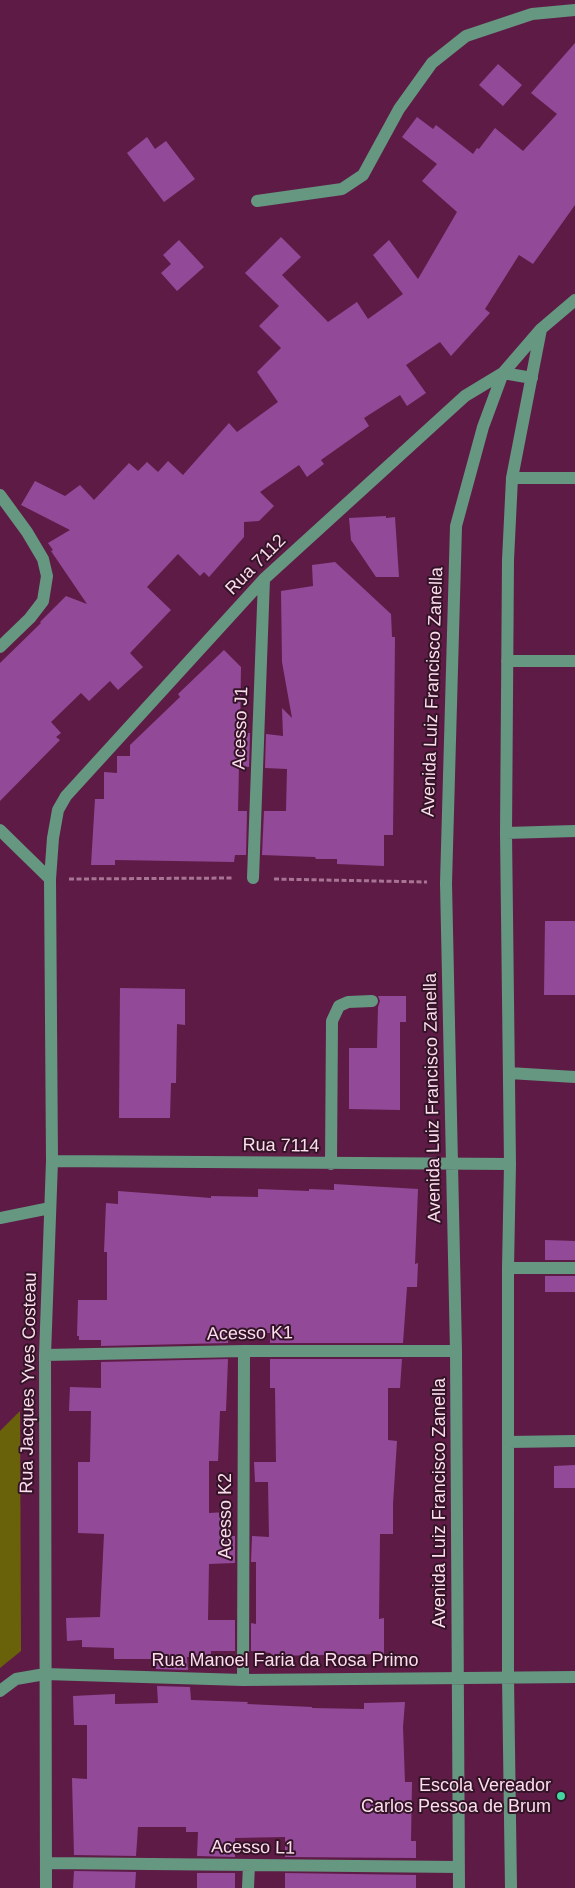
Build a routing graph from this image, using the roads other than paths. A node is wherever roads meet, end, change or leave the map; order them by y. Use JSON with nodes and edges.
{"nodes":[{"id":1,"x":575,"y":10,"type":"edge"},
{"id":2,"x":257,"y":201,"type":"dead end"},
{"id":3,"x":575,"y":300,"type":"edge"},
{"id":4,"x":541,"y":329,"type":"junction"},
{"id":5,"x":503,"y":373,"type":"junction"},
{"id":6,"x":532,"y":378,"type":"junction"},
{"id":7,"x":512,"y":478,"type":"junction"},
{"id":8,"x":575,"y":478,"type":"edge"},
{"id":9,"x":0,"y":495,"type":"edge"},
{"id":10,"x":264,"y":579,"type":"junction"},
{"id":11,"x":0,"y":647,"type":"edge"},
{"id":12,"x":508,"y":661,"type":"junction"},
{"id":13,"x":575,"y":661,"type":"edge"},
{"id":14,"x":0,"y":830,"type":"edge"},
{"id":15,"x":575,"y":831,"type":"edge"},
{"id":16,"x":506,"y":832,"type":"junction"},
{"id":17,"x":53,"y":838,"type":"joint"},
{"id":18,"x":253,"y":878,"type":"dead end"},
{"id":19,"x":50,"y":879,"type":"junction"},
{"id":20,"x":372,"y":1001,"type":"dead end"},
{"id":21,"x":510,"y":1073,"type":"junction"},
{"id":22,"x":575,"y":1077,"type":"edge"},
{"id":23,"x":52,"y":1161,"type":"junction"},
{"id":24,"x":330,"y":1164,"type":"junction"},
{"id":25,"x":510,"y":1164,"type":"junction"},
{"id":26,"x":452,"y":1165,"type":"junction"},
{"id":27,"x":50,"y":1208,"type":"junction"},
{"id":28,"x":0,"y":1218,"type":"edge"},
{"id":29,"x":508,"y":1268,"type":"junction"},
{"id":30,"x":575,"y":1268,"type":"edge"},
{"id":31,"x":456,"y":1351,"type":"junction"},
{"id":32,"x":244,"y":1352,"type":"junction"},
{"id":33,"x":45,"y":1356,"type":"junction"},
{"id":34,"x":575,"y":1441,"type":"edge"},
{"id":35,"x":508,"y":1442,"type":"junction"},
{"id":36,"x":45,"y":1674,"type":"junction"},
{"id":37,"x":575,"y":1677,"type":"edge"},
{"id":38,"x":508,"y":1678,"type":"junction"},
{"id":39,"x":458,"y":1679,"type":"junction"},
{"id":40,"x":243,"y":1680,"type":"junction"},
{"id":41,"x":0,"y":1691,"type":"edge"},
{"id":42,"x":47,"y":1863,"type":"junction"},
{"id":43,"x":249,"y":1865,"type":"junction"},
{"id":44,"x":459,"y":1867,"type":"junction"},
{"id":45,"x":46,"y":1888,"type":"edge"},
{"id":46,"x":248,"y":1888,"type":"edge"},
{"id":47,"x":459,"y":1888,"type":"edge"},
{"id":48,"x":512,"y":1888,"type":"edge"}],
"edges":[{"from":1,"to":2,"type":"street"},
{"from":3,"to":4,"type":"street","name":"Avenida Luiz Francisco Zanella"},
{"from":4,"to":5,"type":"street","name":"Avenida Luiz Francisco Zanella"},
{"from":4,"to":6,"type":"street"},
{"from":5,"to":6,"type":"street"},
{"from":5,"to":10,"type":"street","name":"Rua 7112"},
{"from":5,"to":26,"type":"street","name":"Avenida Luiz Francisco Zanella"},
{"from":6,"to":7,"type":"street"},
{"from":7,"to":8,"type":"street"},
{"from":7,"to":12,"type":"street"},
{"from":9,"to":11,"type":"street"},
{"from":10,"to":17,"type":"street","name":"Rua 7112"},
{"from":10,"to":18,"type":"street","name":"Acesso J1"},
{"from":12,"to":13,"type":"street"},
{"from":12,"to":16,"type":"street"},
{"from":14,"to":19,"type":"street"},
{"from":15,"to":16,"type":"street"},
{"from":16,"to":21,"type":"street"},
{"from":17,"to":19,"type":"street","name":"Rua Jacques Yves Costeau"},
{"from":19,"to":23,"type":"street","name":"Rua Jacques Yves Costeau"},
{"from":20,"to":24,"type":"street"},
{"from":21,"to":22,"type":"street"},
{"from":21,"to":25,"type":"street"},
{"from":23,"to":24,"type":"street","name":"Rua 7114"},
{"from":23,"to":27,"type":"street","name":"Rua Jacques Yves Costeau"},
{"from":24,"to":26,"type":"street","name":"Rua 7114"},
{"from":25,"to":26,"type":"street","name":"Rua 7114"},
{"from":25,"to":29,"type":"street"},
{"from":26,"to":31,"type":"street","name":"Avenida Luiz Francisco Zanella"},
{"from":27,"to":28,"type":"street"},
{"from":27,"to":33,"type":"street","name":"Rua Jacques Yves Costeau"},
{"from":29,"to":30,"type":"street"},
{"from":29,"to":35,"type":"street"},
{"from":31,"to":32,"type":"street","name":"Acesso K1"},
{"from":31,"to":39,"type":"street","name":"Avenida Luiz Francisco Zanella"},
{"from":32,"to":33,"type":"street","name":"Acesso K1"},
{"from":32,"to":40,"type":"street","name":"Acesso K2"},
{"from":33,"to":36,"type":"street","name":"Rua Jacques Yves Costeau"},
{"from":34,"to":35,"type":"street"},
{"from":35,"to":38,"type":"street"},
{"from":36,"to":40,"type":"street","name":"Rua Manoel Faria da Rosa Primo"},
{"from":36,"to":41,"type":"street","name":"Rua Manoel Faria da Rosa Primo"},
{"from":36,"to":42,"type":"street","name":"Rua Jacques Yves Costeau"},
{"from":37,"to":38,"type":"street","name":"Rua Manoel Faria da Rosa Primo"},
{"from":38,"to":39,"type":"street","name":"Rua Manoel Faria da Rosa Primo"},
{"from":38,"to":48,"type":"street"},
{"from":39,"to":40,"type":"street","name":"Rua Manoel Faria da Rosa Primo"},
{"from":39,"to":44,"type":"street","name":"Avenida Luiz Francisco Zanella"},
{"from":42,"to":43,"type":"street","name":"Acesso L1"},
{"from":42,"to":45,"type":"street","name":"Rua Jacques Yves Costeau"},
{"from":43,"to":44,"type":"street","name":"Acesso L1"},
{"from":43,"to":46,"type":"street"},
{"from":44,"to":47,"type":"street","name":"Avenida Luiz Francisco Zanella"}]}
